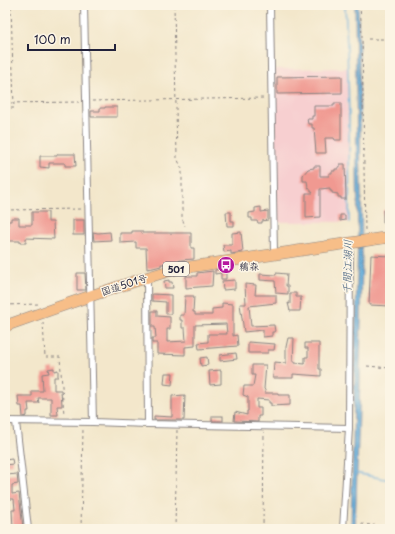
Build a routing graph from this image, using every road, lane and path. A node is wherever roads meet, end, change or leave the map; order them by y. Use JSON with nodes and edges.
{"nodes":[{"id":1,"x":11,"y":5,"type":"edge"},
{"id":2,"x":84,"y":5,"type":"edge"},
{"id":3,"x":174,"y":5,"type":"edge"},
{"id":4,"x":270,"y":5,"type":"edge"},
{"id":5,"x":360,"y":5,"type":"edge"},
{"id":6,"x":368,"y":39,"type":"dead end"},
{"id":7,"x":390,"y":39,"type":"edge"},
{"id":8,"x":272,"y":98,"type":"junction"},
{"id":9,"x":176,"y":100,"type":"junction"},
{"id":10,"x":87,"y":102,"type":"junction"},
{"id":11,"x":5,"y":103,"type":"edge"},
{"id":12,"x":14,"y":103,"type":"junction"},
{"id":13,"x":5,"y":108,"type":"edge"},
{"id":14,"x":88,"y":209,"type":"junction"},
{"id":15,"x":5,"y":210,"type":"edge"},
{"id":16,"x":185,"y":226,"type":"dead end"},
{"id":17,"x":390,"y":237,"type":"edge"},
{"id":18,"x":358,"y":241,"type":"junction"},
{"id":19,"x":274,"y":254,"type":"junction"},
{"id":20,"x":147,"y":277,"type":"junction"},
{"id":21,"x":91,"y":295,"type":"junction"},
{"id":22,"x":5,"y":305,"type":"edge"},
{"id":23,"x":43,"y":312,"type":"junction"},
{"id":24,"x":5,"y":326,"type":"edge"},
{"id":25,"x":367,"y":366,"type":"dead end"},
{"id":26,"x":390,"y":368,"type":"edge"},
{"id":27,"x":5,"y":421,"type":"edge"},
{"id":28,"x":16,"y":422,"type":"junction"},
{"id":29,"x":64,"y":422,"type":"junction"},
{"id":30,"x":83,"y":422,"type":"junction"},
{"id":31,"x":93,"y":422,"type":"junction"},
{"id":32,"x":148,"y":424,"type":"junction"},
{"id":33,"x":177,"y":425,"type":"junction"},
{"id":34,"x":264,"y":427,"type":"junction"},
{"id":35,"x":348,"y":428,"type":"junction"},
{"id":36,"x":361,"y":524,"type":"dead end"},
{"id":37,"x":382,"y":526,"type":"junction"},
{"id":38,"x":390,"y":526,"type":"edge"},
{"id":39,"x":28,"y":529,"type":"edge"},
{"id":40,"x":81,"y":529,"type":"edge"},
{"id":41,"x":175,"y":529,"type":"edge"},
{"id":42,"x":263,"y":529,"type":"edge"},
{"id":43,"x":343,"y":529,"type":"edge"},
{"id":44,"x":382,"y":529,"type":"edge"}],
"edges":[{"from":1,"to":12,"type":"path"},
{"from":2,"to":10,"type":"street"},
{"from":3,"to":9,"type":"path"},
{"from":4,"to":8,"type":"street"},
{"from":5,"to":18,"type":"path"},
{"from":6,"to":7,"type":"path"},
{"from":8,"to":9,"type":"path"},
{"from":8,"to":19,"type":"street"},
{"from":9,"to":10,"type":"path"},
{"from":9,"to":16,"type":"path"},
{"from":10,"to":12,"type":"path"},
{"from":10,"to":14,"type":"street"},
{"from":11,"to":12,"type":"path"},
{"from":12,"to":13,"type":"path"},
{"from":14,"to":15,"type":"path"},
{"from":14,"to":21,"type":"street"},
{"from":17,"to":18,"type":"highway","name":"国道501号","number":"501"},
{"from":18,"to":19,"type":"highway","name":"国道501号","number":"501"},
{"from":18,"to":35,"type":"street"},
{"from":19,"to":20,"type":"highway","name":"国道501号","number":"501"},
{"from":20,"to":21,"type":"highway","name":"国道501号","number":"501"},
{"from":20,"to":32,"type":"street"},
{"from":21,"to":23,"type":"highway","name":"国道501号","number":"501"},
{"from":21,"to":31,"type":"street"},
{"from":22,"to":23,"type":"path"},
{"from":23,"to":24,"type":"highway","name":"国道501号","number":"501"},
{"from":23,"to":29,"type":"path"},
{"from":25,"to":26,"type":"path"},
{"from":27,"to":28,"type":"street"},
{"from":28,"to":29,"type":"street"},
{"from":28,"to":39,"type":"street"},
{"from":29,"to":30,"type":"street"},
{"from":30,"to":31,"type":"street"},
{"from":30,"to":40,"type":"path"},
{"from":31,"to":32,"type":"street"},
{"from":32,"to":33,"type":"street"},
{"from":33,"to":34,"type":"street"},
{"from":33,"to":41,"type":"path"},
{"from":34,"to":35,"type":"street"},
{"from":34,"to":42,"type":"path"},
{"from":35,"to":43,"type":"street"},
{"from":36,"to":37,"type":"path"},
{"from":37,"to":38,"type":"path"},
{"from":37,"to":44,"type":"path"}]}
